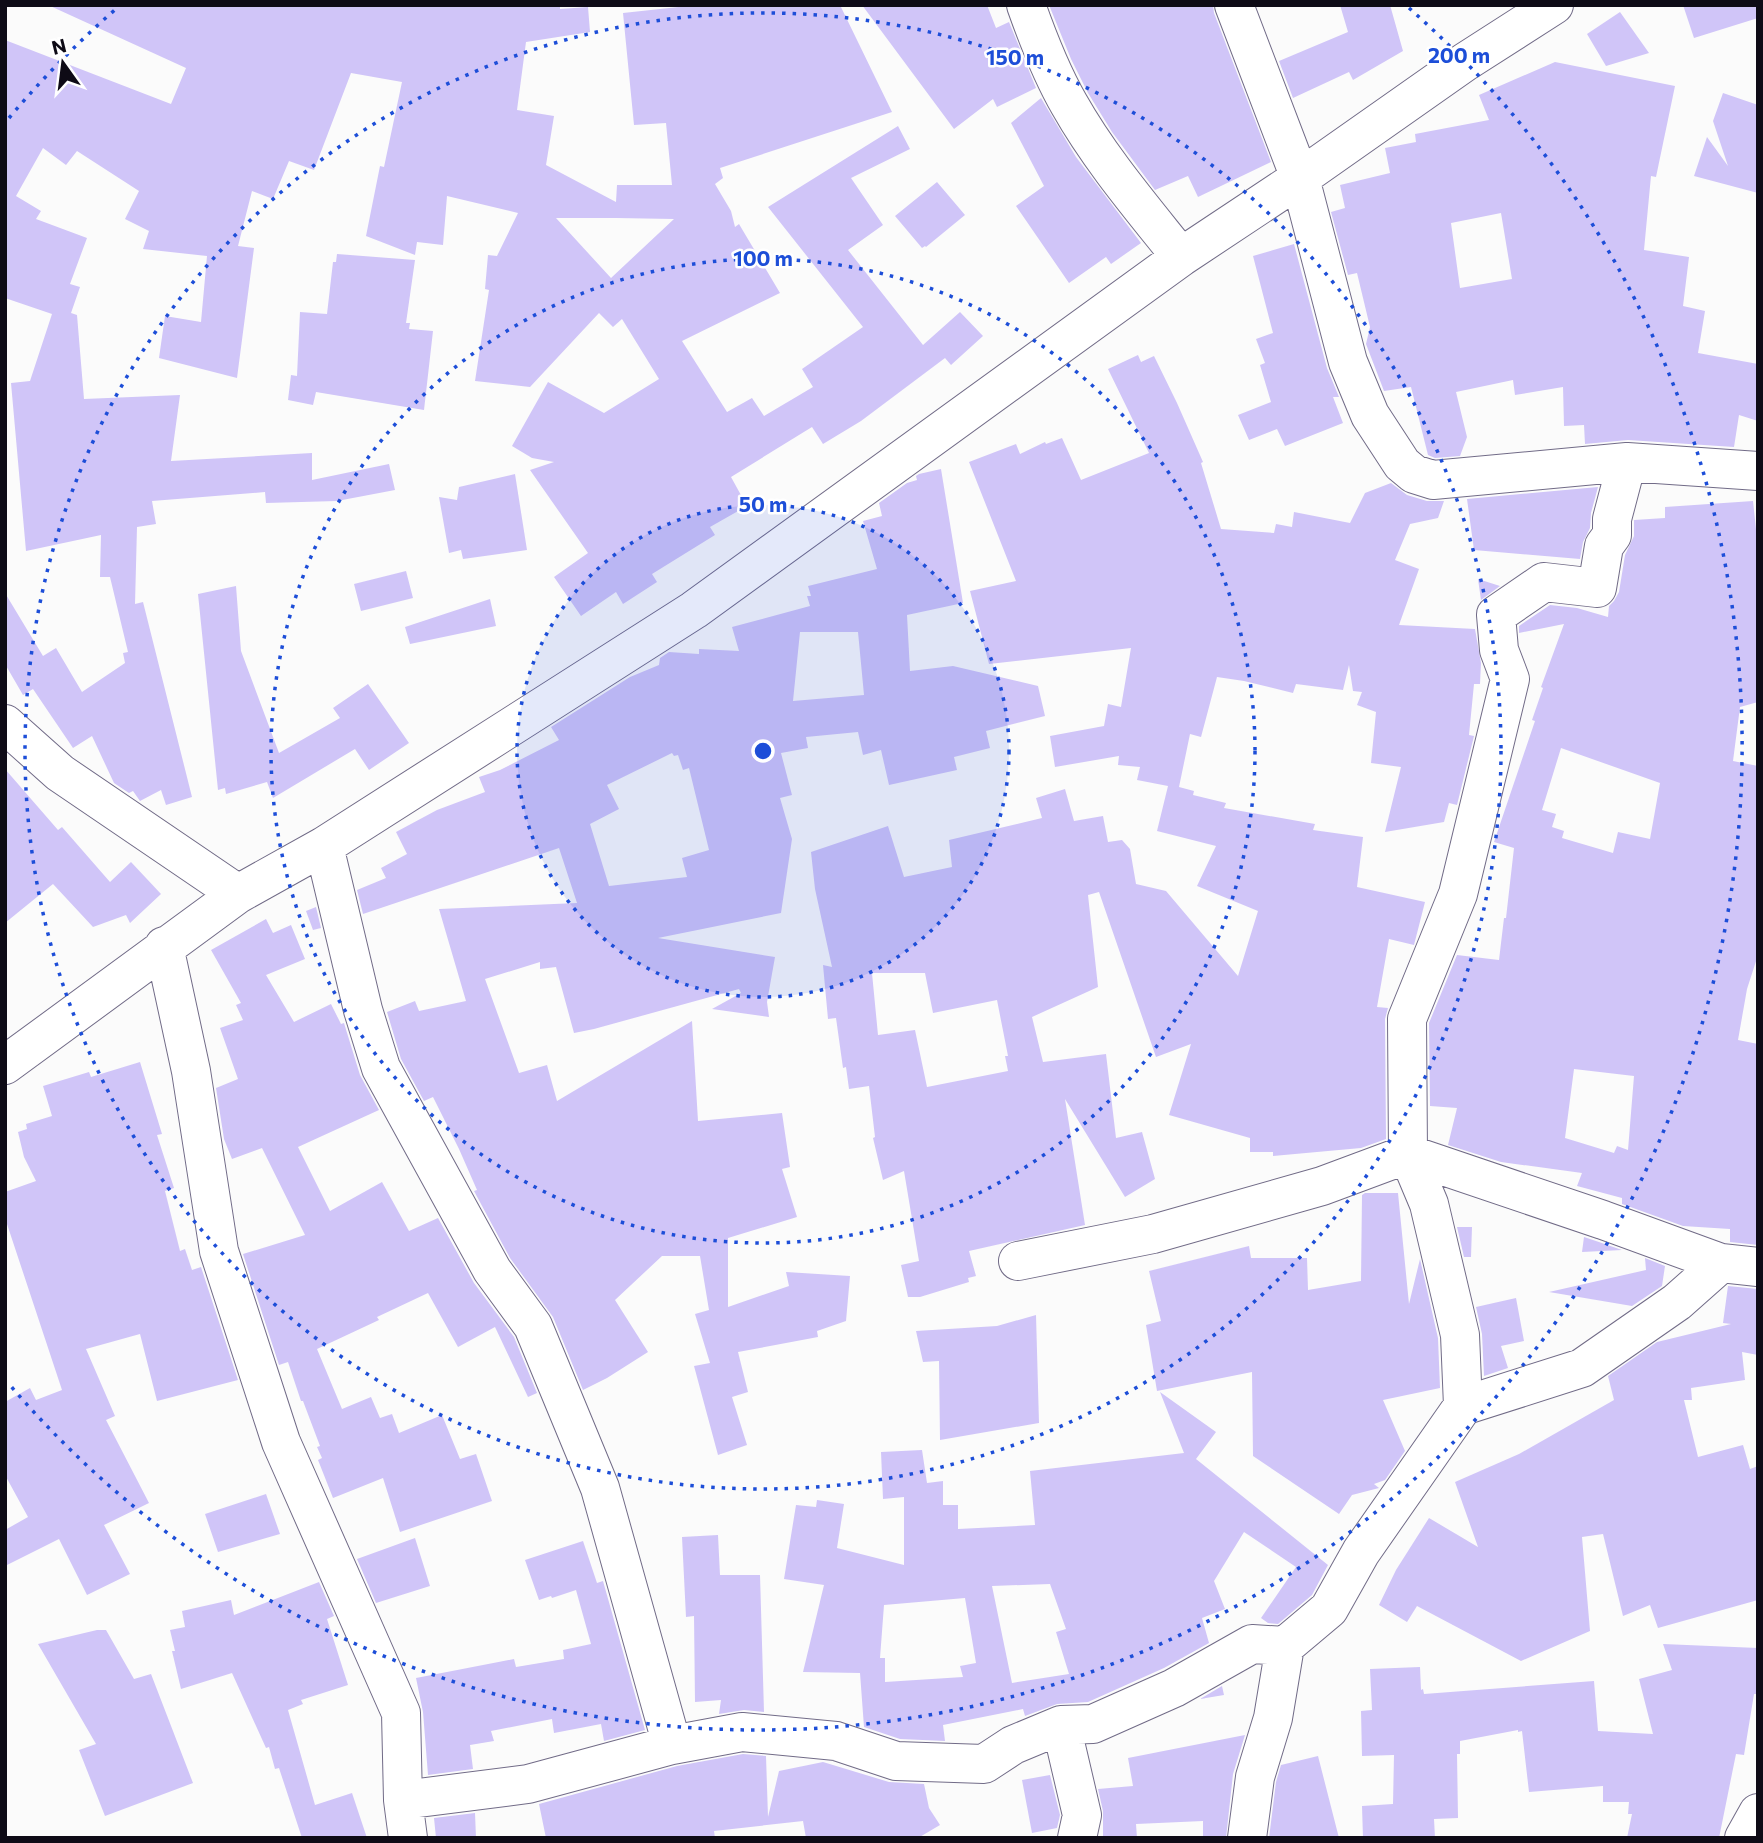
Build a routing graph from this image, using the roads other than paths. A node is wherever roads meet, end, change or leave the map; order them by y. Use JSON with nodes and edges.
{"nodes":[{"id":1,"x":1026,"y":5,"type":"edge"},
{"id":2,"x":1234,"y":5,"type":"edge"},
{"id":3,"x":1554,"y":5,"type":"edge"},
{"id":4,"x":1300,"y":178,"type":"junction"},
{"id":5,"x":1181,"y":257,"type":"junction"},
{"id":6,"x":1626,"y":462,"type":"junction"},
{"id":7,"x":1758,"y":471,"type":"edge"},
{"id":8,"x":5,"y":724,"type":"edge"},
{"id":9,"x":324,"y":846,"type":"junction"},
{"id":10,"x":238,"y":894,"type":"junction"},
{"id":11,"x":164,"y":946,"type":"junction"},
{"id":12,"x":5,"y":1065,"type":"edge"},
{"id":13,"x":1408,"y":1154,"type":"junction"},
{"id":14,"x":1018,"y":1261,"type":"dead end"},
{"id":15,"x":1740,"y":1265,"type":"edge"},
{"id":16,"x":1463,"y":1406,"type":"junction"},
{"id":17,"x":1285,"y":1646,"type":"junction"},
{"id":18,"x":1062,"y":1725,"type":"junction"},
{"id":19,"x":672,"y":1745,"type":"junction"},
{"id":20,"x":403,"y":1800,"type":"junction"},
{"id":21,"x":1758,"y":1813,"type":"edge"},
{"id":22,"x":408,"y":1838,"type":"edge"},
{"id":23,"x":1077,"y":1838,"type":"edge"},
{"id":24,"x":1247,"y":1838,"type":"edge"},
{"id":25,"x":1744,"y":1838,"type":"edge"}],
"edges":[{"from":1,"to":5,"type":"street"},
{"from":2,"to":4,"type":"street"},
{"from":3,"to":4,"type":"street"},
{"from":4,"to":5,"type":"street"},
{"from":4,"to":6,"type":"street"},
{"from":5,"to":9,"type":"street"},
{"from":6,"to":7,"type":"street"},
{"from":6,"to":13,"type":"street"},
{"from":8,"to":10,"type":"street"},
{"from":9,"to":10,"type":"street"},
{"from":9,"to":19,"type":"street"},
{"from":10,"to":11,"type":"street"},
{"from":11,"to":12,"type":"street"},
{"from":11,"to":20,"type":"street"},
{"from":13,"to":14,"type":"street"},
{"from":13,"to":15,"type":"street"},
{"from":13,"to":16,"type":"street"},
{"from":15,"to":16,"type":"street"},
{"from":16,"to":17,"type":"street"},
{"from":17,"to":18,"type":"street"},
{"from":17,"to":24,"type":"street"},
{"from":18,"to":19,"type":"street"},
{"from":18,"to":23,"type":"street"},
{"from":19,"to":20,"type":"street"},
{"from":20,"to":22,"type":"street"},
{"from":21,"to":25,"type":"street"}]}
